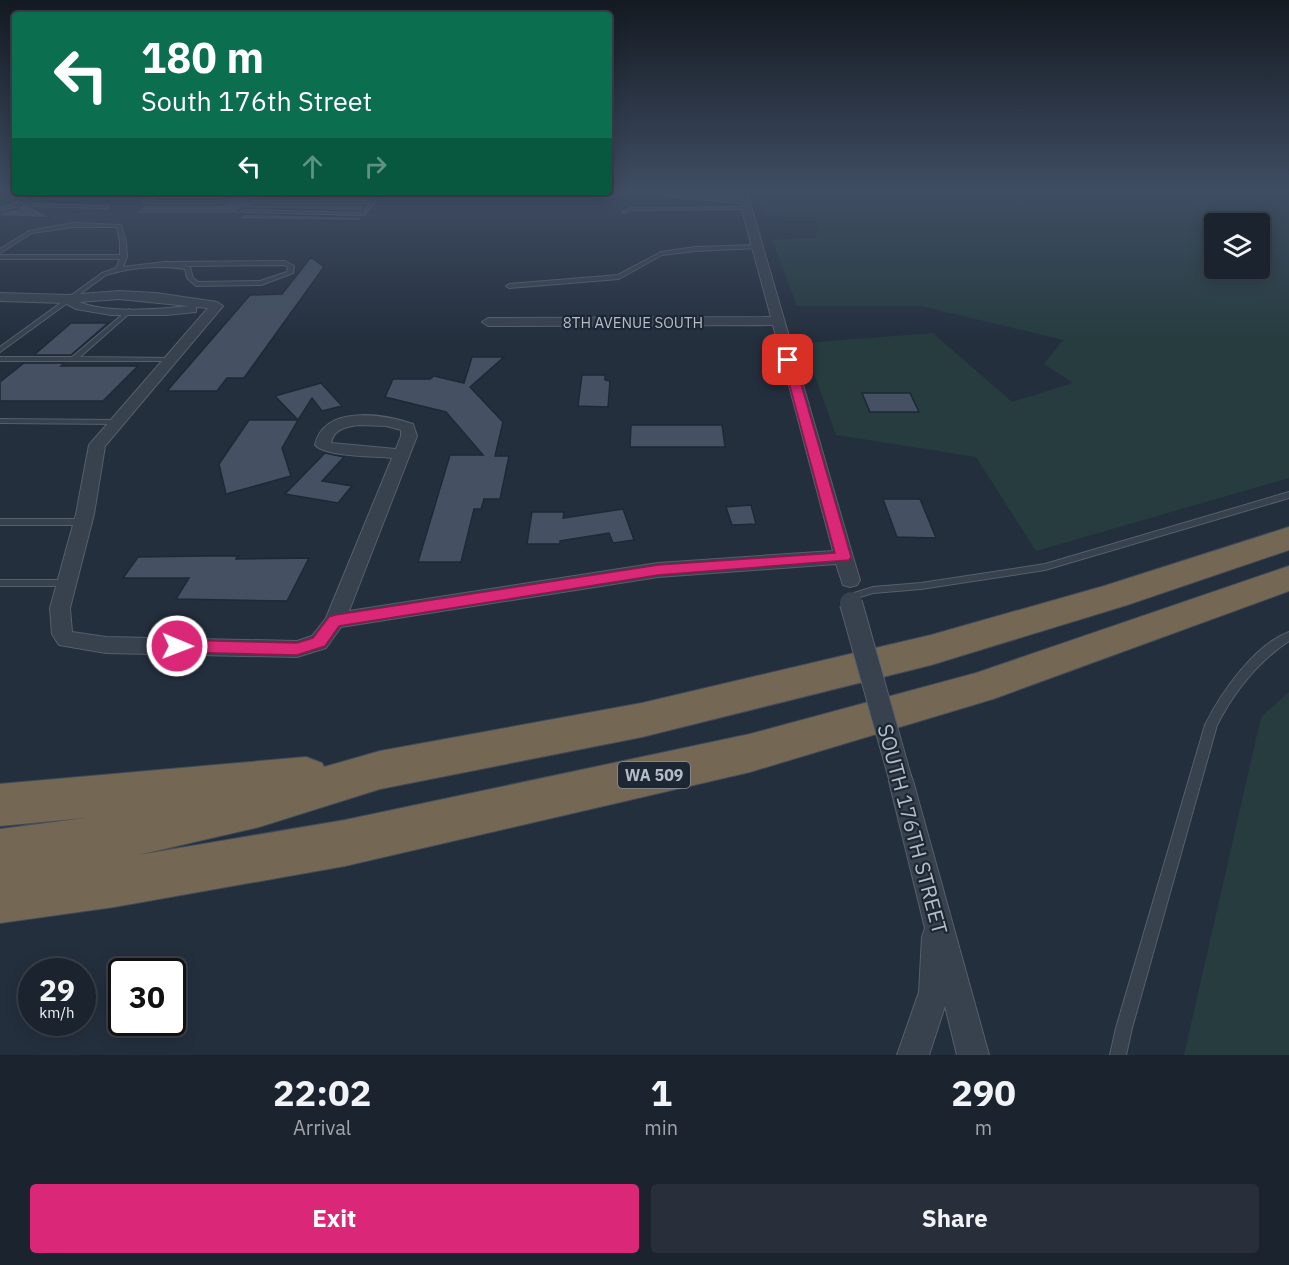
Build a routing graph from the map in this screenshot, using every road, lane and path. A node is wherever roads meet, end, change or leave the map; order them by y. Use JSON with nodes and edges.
{"nodes":[{"id":1,"x":16,"y":241,"type":"edge"},
{"id":2,"x":124,"y":241,"type":"edge"},
{"id":3,"x":755,"y":241,"type":"edge"},
{"id":4,"x":0,"y":246,"type":"edge"},
{"id":5,"x":8,"y":246,"type":"junction"},
{"id":6,"x":757,"y":247,"type":"junction"},
{"id":7,"x":0,"y":251,"type":"edge"},
{"id":8,"x":0,"y":257,"type":"edge"},
{"id":9,"x":124,"y":257,"type":"junction"},
{"id":10,"x":165,"y":264,"type":"junction"},
{"id":11,"x":119,"y":269,"type":"junction"},
{"id":12,"x":509,"y":286,"type":"dead end"},
{"id":13,"x":0,"y":297,"type":"edge"},
{"id":14,"x":68,"y":299,"type":"junction"},
{"id":15,"x":218,"y":306,"type":"junction"},
{"id":16,"x":129,"y":311,"type":"junction"},
{"id":17,"x":778,"y":321,"type":"junction"},
{"id":18,"x":488,"y":322,"type":"dead end"},
{"id":19,"x":0,"y":350,"type":"edge"},
{"id":20,"x":0,"y":359,"type":"edge"},
{"id":21,"x":74,"y":359,"type":"junction"},
{"id":22,"x":171,"y":360,"type":"junction"},
{"id":23,"x":0,"y":420,"type":"edge"},
{"id":24,"x":117,"y":422,"type":"junction"},
{"id":25,"x":402,"y":454,"type":"dead end"},
{"id":26,"x":1289,"y":495,"type":"edge"},
{"id":27,"x":0,"y":522,"type":"edge"},
{"id":28,"x":83,"y":522,"type":"junction"},
{"id":29,"x":1289,"y":538,"type":"edge"},
{"id":30,"x":844,"y":557,"type":"junction"},
{"id":31,"x":1289,"y":578,"type":"edge"},
{"id":32,"x":850,"y":580,"type":"dead end"},
{"id":33,"x":0,"y":583,"type":"edge"},
{"id":34,"x":66,"y":584,"type":"junction"},
{"id":35,"x":851,"y":603,"type":"joint"},
{"id":36,"x":335,"y":621,"type":"junction"},
{"id":37,"x":1289,"y":636,"type":"edge"},
{"id":38,"x":380,"y":770,"type":"junction"},
{"id":39,"x":0,"y":805,"type":"edge"},
{"id":40,"x":0,"y":852,"type":"edge"},
{"id":41,"x":0,"y":898,"type":"edge"},
{"id":42,"x":936,"y":917,"type":"junction"},
{"id":43,"x":913,"y":1055,"type":"edge"},
{"id":44,"x":973,"y":1055,"type":"edge"},
{"id":45,"x":1118,"y":1055,"type":"edge"}],
"edges":[{"from":1,"to":5,"type":"lane"},
{"from":2,"to":9,"type":"lane"},
{"from":3,"to":6,"type":"street"},
{"from":4,"to":5,"type":"lane"},
{"from":5,"to":7,"type":"lane"},
{"from":6,"to":12,"type":"lane"},
{"from":6,"to":17,"type":"street"},
{"from":8,"to":9,"type":"lane"},
{"from":9,"to":11,"type":"lane"},
{"from":10,"to":10,"type":"lane"},
{"from":10,"to":11,"type":"lane"},
{"from":11,"to":14,"type":"lane"},
{"from":13,"to":14,"type":"street"},
{"from":14,"to":15,"type":"street"},
{"from":14,"to":16,"type":"street"},
{"from":14,"to":19,"type":"lane"},
{"from":15,"to":16,"type":"street"},
{"from":15,"to":22,"type":"street"},
{"from":16,"to":21,"type":"lane"},
{"from":17,"to":18,"type":"street","name":"8TH AVENUE SOUTH"},
{"from":17,"to":30,"type":"street"},
{"from":20,"to":21,"type":"lane"},
{"from":21,"to":22,"type":"lane"},
{"from":22,"to":24,"type":"street"},
{"from":23,"to":24,"type":"lane"},
{"from":24,"to":28,"type":"street"},
{"from":25,"to":36,"type":"street"},
{"from":26,"to":35,"type":"lane"},
{"from":27,"to":28,"type":"lane"},
{"from":28,"to":34,"type":"street"},
{"from":29,"to":38,"type":"highway"},
{"from":30,"to":32,"type":"street"},
{"from":30,"to":36,"type":"street"},
{"from":31,"to":41,"type":"highway","number":"WA 509"},
{"from":33,"to":34,"type":"lane"},
{"from":34,"to":36,"type":"street"},
{"from":35,"to":42,"type":"street","name":"SOUTH 176TH STREET","bridge":true},
{"from":37,"to":45,"type":"lane"},
{"from":38,"to":39,"type":"highway"},
{"from":38,"to":40,"type":"highway"},
{"from":42,"to":43,"type":"street"},
{"from":42,"to":44,"type":"street","name":"SOUTH 176TH STREET"}]}
